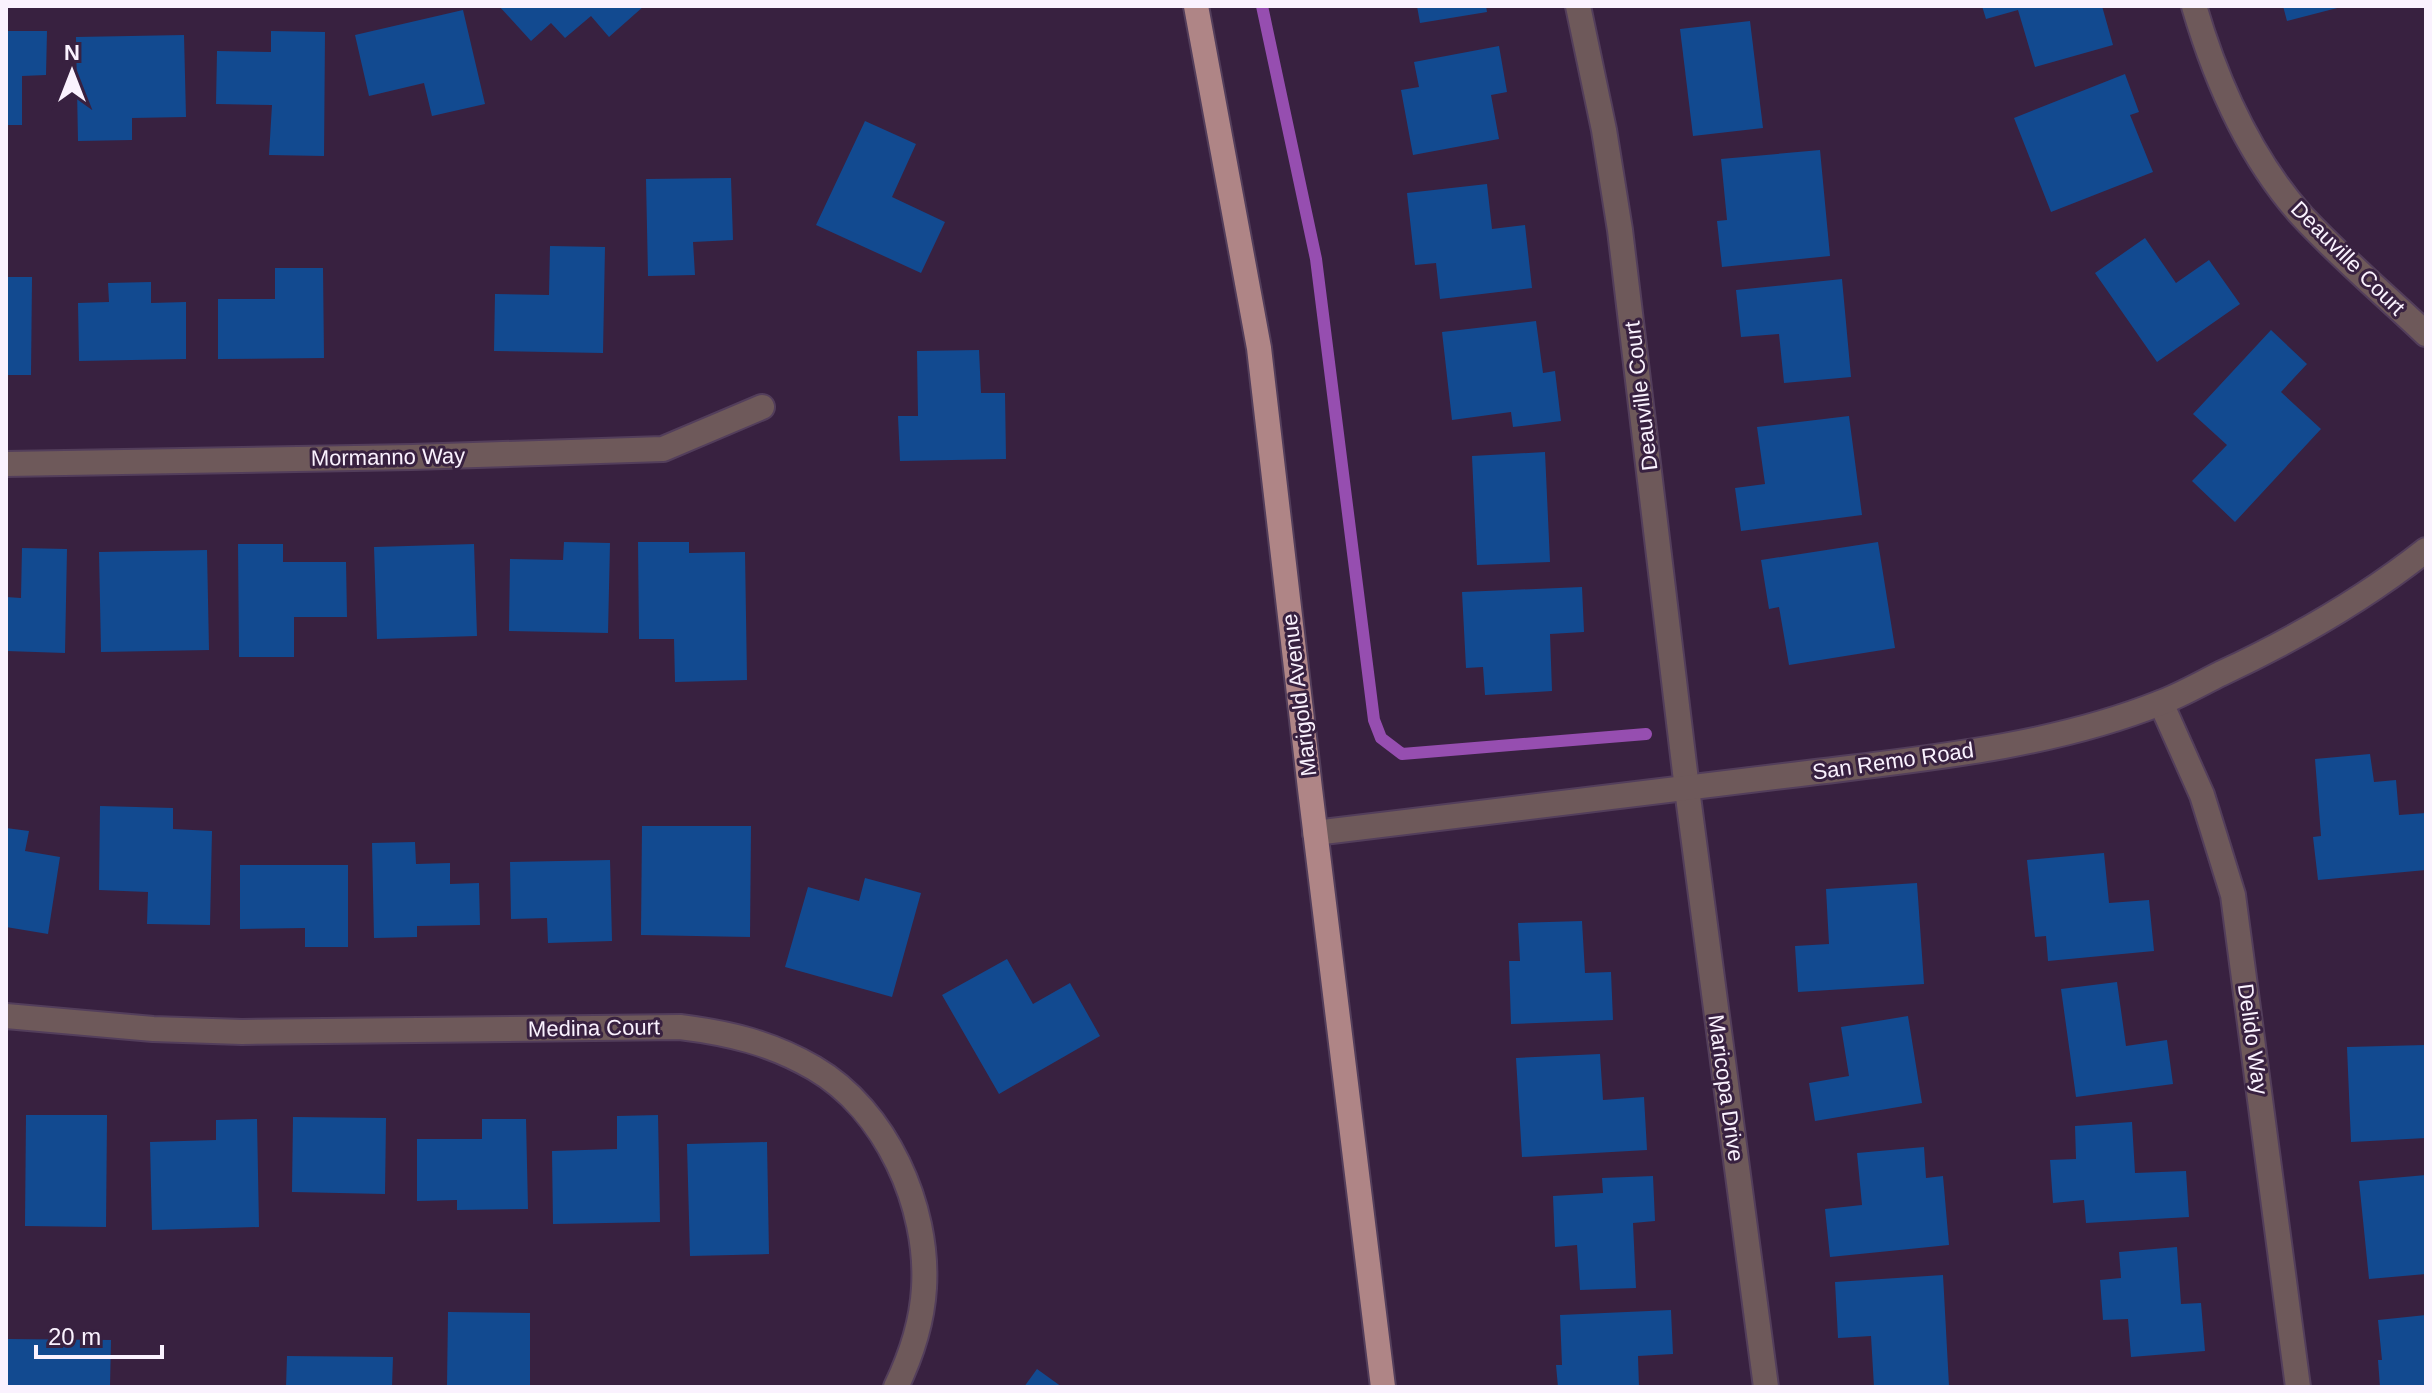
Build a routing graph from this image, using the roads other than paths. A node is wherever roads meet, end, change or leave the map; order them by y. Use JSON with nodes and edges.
{"nodes":[{"id":1,"x":1196,"y":6,"type":"edge"},
{"id":2,"x":1578,"y":6,"type":"edge"},
{"id":3,"x":2194,"y":6,"type":"edge"},
{"id":4,"x":2426,"y":334,"type":"edge"},
{"id":5,"x":762,"y":407,"type":"dead end"},
{"id":6,"x":6,"y":464,"type":"edge"},
{"id":7,"x":2426,"y":550,"type":"edge"},
{"id":8,"x":2161,"y":703,"type":"junction"},
{"id":9,"x":1687,"y":789,"type":"junction"},
{"id":10,"x":1315,"y":833,"type":"junction"},
{"id":11,"x":6,"y":1016,"type":"edge"},
{"id":12,"x":896,"y":1387,"type":"edge"},
{"id":13,"x":1383,"y":1387,"type":"edge"},
{"id":14,"x":1766,"y":1387,"type":"edge"},
{"id":15,"x":2298,"y":1387,"type":"edge"}],
"edges":[{"from":1,"to":10,"type":"main road","name":"Marigold Avenue"},
{"from":2,"to":9,"type":"street","name":"Deauville Court"},
{"from":3,"to":4,"type":"street","name":"Deauville Court"},
{"from":5,"to":6,"type":"street","name":"Mormanno Way"},
{"from":7,"to":8,"type":"street","name":"San Remo Road"},
{"from":8,"to":9,"type":"street","name":"San Remo Road"},
{"from":8,"to":15,"type":"street","name":"Delido Way"},
{"from":9,"to":10,"type":"street","name":"San Remo Road"},
{"from":9,"to":14,"type":"street","name":"Maricopa Drive"},
{"from":10,"to":13,"type":"main road","name":"Marigold Avenue"},
{"from":11,"to":12,"type":"street","name":"Medina Court"}]}
